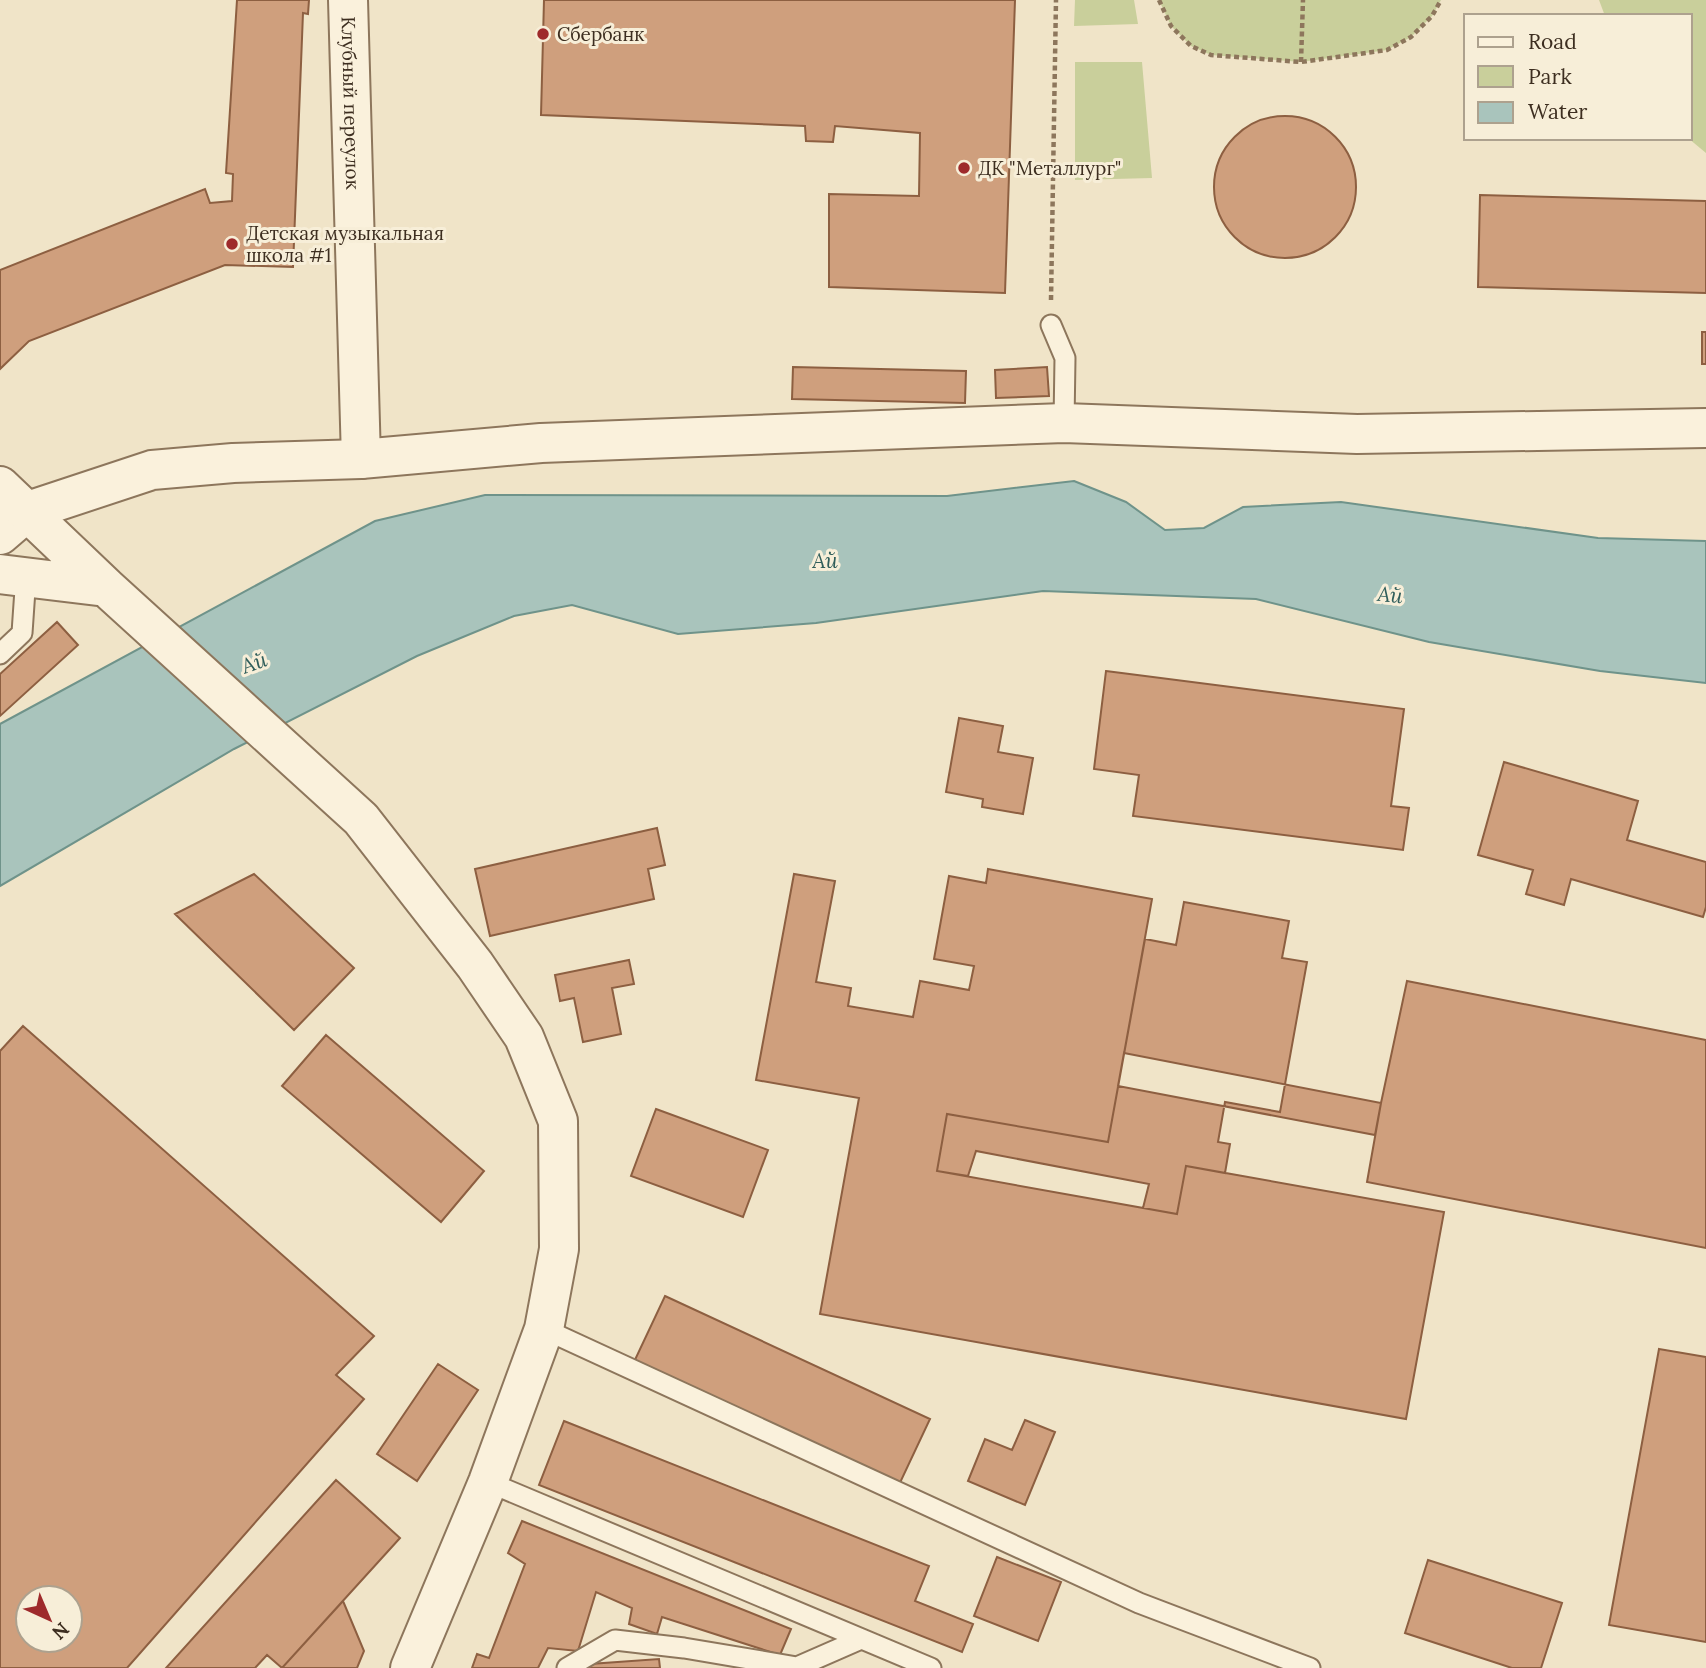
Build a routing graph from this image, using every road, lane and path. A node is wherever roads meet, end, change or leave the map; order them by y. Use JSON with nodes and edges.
{"nodes":[{"id":1,"x":348,"y":0,"type":"edge"},
{"id":2,"x":1056,"y":0,"type":"edge"},
{"id":3,"x":1159,"y":0,"type":"edge"},
{"id":4,"x":1303,"y":0,"type":"edge"},
{"id":5,"x":1441,"y":0,"type":"edge"},
{"id":6,"x":1301,"y":62,"type":"junction"},
{"id":7,"x":1051,"y":325,"type":"joint"},
{"id":8,"x":1064,"y":423,"type":"junction"},
{"id":9,"x":1706,"y":428,"type":"edge"},
{"id":10,"x":361,"y":459,"type":"junction"},
{"id":11,"x":0,"y":486,"type":"edge"},
{"id":12,"x":14,"y":523,"type":"edge"},
{"id":13,"x":13,"y":575,"type":"edge"},
{"id":14,"x":117,"y":597,"type":"junction"},
{"id":15,"x":0,"y":654,"type":"edge"},
{"id":16,"x":544,"y":1329,"type":"junction"},
{"id":17,"x":488,"y":1482,"type":"junction"},
{"id":18,"x":861,"y":1639,"type":"junction"},
{"id":19,"x":684,"y":1658,"type":"edge"},
{"id":20,"x":410,"y":1668,"type":"edge"},
{"id":21,"x":567,"y":1668,"type":"edge"},
{"id":22,"x":931,"y":1668,"type":"edge"},
{"id":23,"x":1310,"y":1668,"type":"edge"}],
"edges":[{"from":1,"to":10,"type":"street","name":"Клубный переулок"},
{"from":2,"to":7,"type":"path"},
{"from":3,"to":6,"type":"path"},
{"from":4,"to":6,"type":"path"},
{"from":5,"to":6,"type":"path"},
{"from":7,"to":8,"type":"lane"},
{"from":8,"to":9,"type":"street"},
{"from":8,"to":10,"type":"street"},
{"from":10,"to":12,"type":"street"},
{"from":11,"to":12,"type":"street"},
{"from":12,"to":14,"type":"street"},
{"from":13,"to":14,"type":"street"},
{"from":13,"to":15,"type":"lane"},
{"from":14,"to":16,"type":"street"},
{"from":16,"to":17,"type":"street"},
{"from":16,"to":23,"type":"lane"},
{"from":17,"to":18,"type":"lane"},
{"from":17,"to":20,"type":"street"},
{"from":18,"to":19,"type":"lane"},
{"from":18,"to":22,"type":"lane"},
{"from":19,"to":21,"type":"lane"}]}
